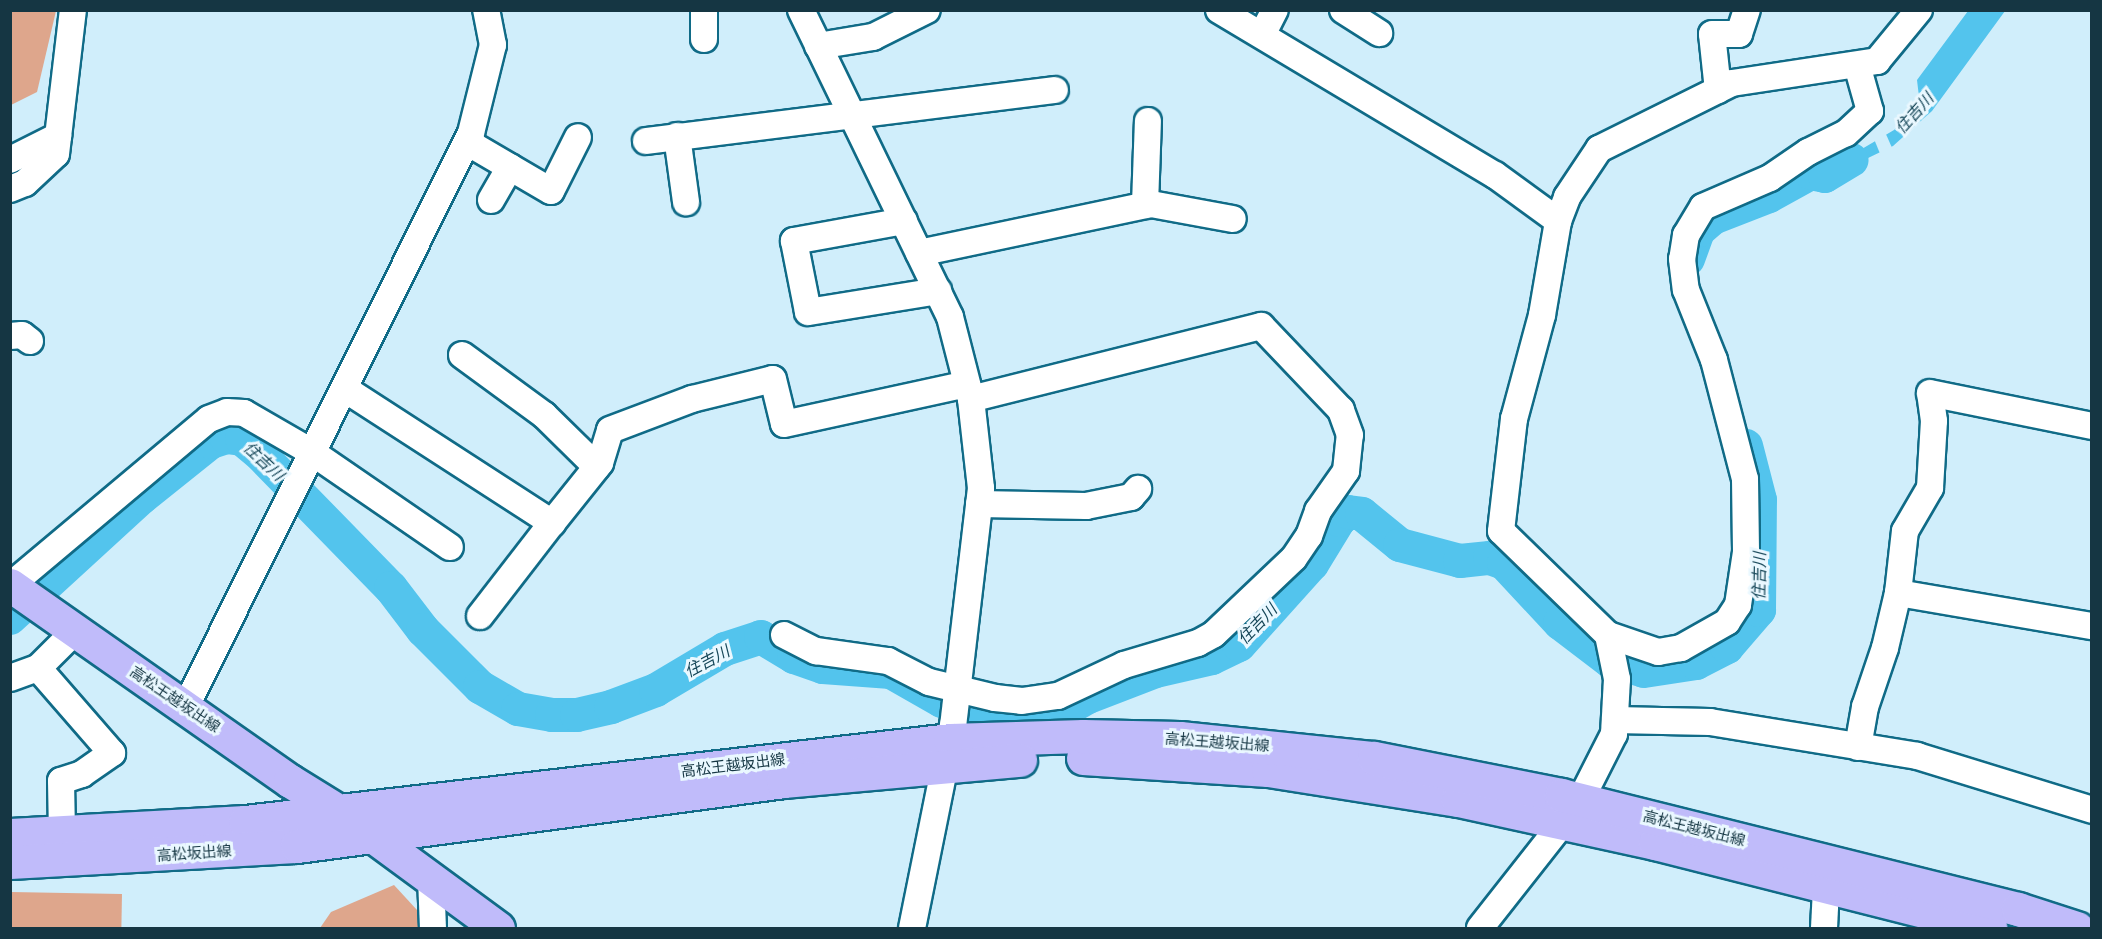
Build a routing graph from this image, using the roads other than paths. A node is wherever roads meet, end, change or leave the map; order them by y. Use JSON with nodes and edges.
{"nodes":[{"id":1,"x":73,"y":10,"type":"edge"},
{"id":2,"x":486,"y":10,"type":"edge"},
{"id":3,"x":704,"y":10,"type":"edge"},
{"id":4,"x":801,"y":10,"type":"edge"},
{"id":5,"x":927,"y":10,"type":"edge"},
{"id":6,"x":1219,"y":10,"type":"edge"},
{"id":7,"x":1275,"y":10,"type":"edge"},
{"id":8,"x":1343,"y":10,"type":"edge"},
{"id":9,"x":1747,"y":10,"type":"edge"},
{"id":10,"x":1919,"y":10,"type":"edge"},
{"id":11,"x":1379,"y":33,"type":"dead end"},
{"id":12,"x":1262,"y":35,"type":"junction"},
{"id":13,"x":704,"y":39,"type":"dead end"},
{"id":14,"x":818,"y":46,"type":"junction"},
{"id":15,"x":1857,"y":65,"type":"junction"},
{"id":16,"x":1055,"y":90,"type":"dead end"},
{"id":17,"x":1718,"y":90,"type":"junction"},
{"id":18,"x":852,"y":115,"type":"junction"},
{"id":19,"x":1148,"y":122,"type":"dead end"},
{"id":20,"x":58,"y":136,"type":"junction"},
{"id":21,"x":677,"y":136,"type":"junction"},
{"id":22,"x":578,"y":137,"type":"dead end"},
{"id":23,"x":646,"y":141,"type":"dead end"},
{"id":24,"x":467,"y":142,"type":"junction"},
{"id":25,"x":10,"y":160,"type":"edge"},
{"id":26,"x":510,"y":167,"type":"junction"},
{"id":27,"x":10,"y":189,"type":"edge"},
{"id":28,"x":491,"y":200,"type":"dead end"},
{"id":29,"x":686,"y":202,"type":"dead end"},
{"id":30,"x":1144,"y":205,"type":"junction"},
{"id":31,"x":1233,"y":219,"type":"dead end"},
{"id":32,"x":904,"y":221,"type":"junction"},
{"id":33,"x":1558,"y":221,"type":"junction"},
{"id":34,"x":919,"y":253,"type":"junction"},
{"id":35,"x":938,"y":291,"type":"junction"},
{"id":36,"x":462,"y":355,"type":"dead end"},
{"id":37,"x":345,"y":389,"type":"junction"},
{"id":38,"x":969,"y":392,"type":"junction"},
{"id":39,"x":2091,"y":426,"type":"edge"},
{"id":40,"x":313,"y":453,"type":"junction"},
{"id":41,"x":597,"y":467,"type":"junction"},
{"id":42,"x":1138,"y":489,"type":"dead end"},
{"id":43,"x":979,"y":504,"type":"junction"},
{"id":44,"x":552,"y":523,"type":"junction"},
{"id":45,"x":450,"y":548,"type":"dead end"},
{"id":46,"x":18,"y":590,"type":"edge"},
{"id":47,"x":1898,"y":593,"type":"junction"},
{"id":48,"x":480,"y":616,"type":"dead end"},
{"id":49,"x":2091,"y":626,"type":"edge"},
{"id":50,"x":74,"y":632,"type":"junction"},
{"id":51,"x":784,"y":635,"type":"dead end"},
{"id":52,"x":1608,"y":635,"type":"junction"},
{"id":53,"x":38,"y":668,"type":"junction"},
{"id":54,"x":10,"y":678,"type":"edge"},
{"id":55,"x":186,"y":706,"type":"junction"},
{"id":56,"x":1615,"y":720,"type":"junction"},
{"id":57,"x":953,"y":721,"type":"junction"},
{"id":58,"x":1858,"y":747,"type":"junction"},
{"id":59,"x":2091,"y":810,"type":"edge"},
{"id":60,"x":340,"y":812,"type":"junction"},
{"id":61,"x":1571,"y":812,"type":"junction"},
{"id":62,"x":62,"y":834,"type":"junction"},
{"id":63,"x":10,"y":835,"type":"edge"},
{"id":64,"x":376,"y":838,"type":"junction"},
{"id":65,"x":10,"y":862,"type":"edge"},
{"id":66,"x":431,"y":877,"type":"junction"},
{"id":67,"x":1826,"y":888,"type":"junction"},
{"id":68,"x":433,"y":928,"type":"edge"},
{"id":69,"x":498,"y":928,"type":"edge"},
{"id":70,"x":912,"y":928,"type":"edge"},
{"id":71,"x":1480,"y":928,"type":"edge"},
{"id":72,"x":1824,"y":928,"type":"edge"},
{"id":73,"x":1990,"y":928,"type":"edge"},
{"id":74,"x":2077,"y":928,"type":"edge"}],
"edges":[{"from":1,"to":20,"type":"street"},
{"from":2,"to":24,"type":"street"},
{"from":3,"to":13,"type":"street"},
{"from":4,"to":14,"type":"street"},
{"from":5,"to":14,"type":"street"},
{"from":6,"to":12,"type":"street"},
{"from":7,"to":12,"type":"street"},
{"from":8,"to":11,"type":"street"},
{"from":9,"to":17,"type":"street"},
{"from":10,"to":15,"type":"street"},
{"from":12,"to":33,"type":"street"},
{"from":14,"to":18,"type":"street"},
{"from":15,"to":17,"type":"street"},
{"from":15,"to":52,"type":"street"},
{"from":16,"to":18,"type":"street"},
{"from":17,"to":33,"type":"street"},
{"from":18,"to":21,"type":"street"},
{"from":18,"to":32,"type":"street"},
{"from":19,"to":30,"type":"street"},
{"from":20,"to":25,"type":"street"},
{"from":20,"to":27,"type":"street"},
{"from":21,"to":23,"type":"street"},
{"from":21,"to":29,"type":"street"},
{"from":22,"to":26,"type":"street"},
{"from":24,"to":26,"type":"street"},
{"from":24,"to":37,"type":"street"},
{"from":26,"to":28,"type":"street"},
{"from":30,"to":31,"type":"street"},
{"from":30,"to":34,"type":"street"},
{"from":32,"to":34,"type":"street"},
{"from":32,"to":35,"type":"street"},
{"from":33,"to":52,"type":"street"},
{"from":34,"to":35,"type":"street"},
{"from":35,"to":38,"type":"street"},
{"from":36,"to":41,"type":"street"},
{"from":37,"to":40,"type":"street"},
{"from":37,"to":44,"type":"street"},
{"from":38,"to":41,"type":"street"},
{"from":38,"to":43,"type":"street"},
{"from":38,"to":57,"type":"street"},
{"from":39,"to":47,"type":"street"},
{"from":40,"to":45,"type":"street"},
{"from":40,"to":46,"type":"street"},
{"from":40,"to":55,"type":"street"},
{"from":41,"to":44,"type":"street"},
{"from":42,"to":43,"type":"street"},
{"from":43,"to":57,"type":"street"},
{"from":44,"to":48,"type":"street"},
{"from":46,"to":50,"type":"main road","name":"高松王越坂出線"},
{"from":47,"to":49,"type":"street"},
{"from":47,"to":58,"type":"street"},
{"from":50,"to":53,"type":"street"},
{"from":50,"to":55,"type":"main road","name":"高松王越坂出線"},
{"from":51,"to":57,"type":"street"},
{"from":52,"to":56,"type":"street"},
{"from":53,"to":54,"type":"street"},
{"from":53,"to":62,"type":"street"},
{"from":55,"to":60,"type":"main road","name":"高松王越坂出線"},
{"from":56,"to":58,"type":"street"},
{"from":56,"to":61,"type":"street"},
{"from":57,"to":60,"type":"main road","name":"高松王越坂出線"},
{"from":57,"to":61,"type":"main road","name":"高松王越坂出線"},
{"from":57,"to":64,"type":"main road","name":"高松王越坂出線"},
{"from":57,"to":70,"type":"street"},
{"from":58,"to":59,"type":"street"},
{"from":60,"to":62,"type":"main road","name":"高松坂出線"},
{"from":60,"to":64,"type":"main road","name":"高松王越坂出線"},
{"from":61,"to":67,"type":"main road","name":"高松王越坂出線"},
{"from":61,"to":71,"type":"street"},
{"from":61,"to":74,"type":"main road","name":"高松王越坂出線"},
{"from":62,"to":63,"type":"main road","name":"高松坂出線"},
{"from":64,"to":65,"type":"main road","name":"高松坂出線"},
{"from":64,"to":66,"type":"main road","name":"高松王越坂出線"},
{"from":66,"to":68,"type":"street"},
{"from":66,"to":69,"type":"main road","name":"高松王越坂出線"},
{"from":67,"to":72,"type":"street"},
{"from":67,"to":73,"type":"main road","name":"高松王越坂出線"}]}
